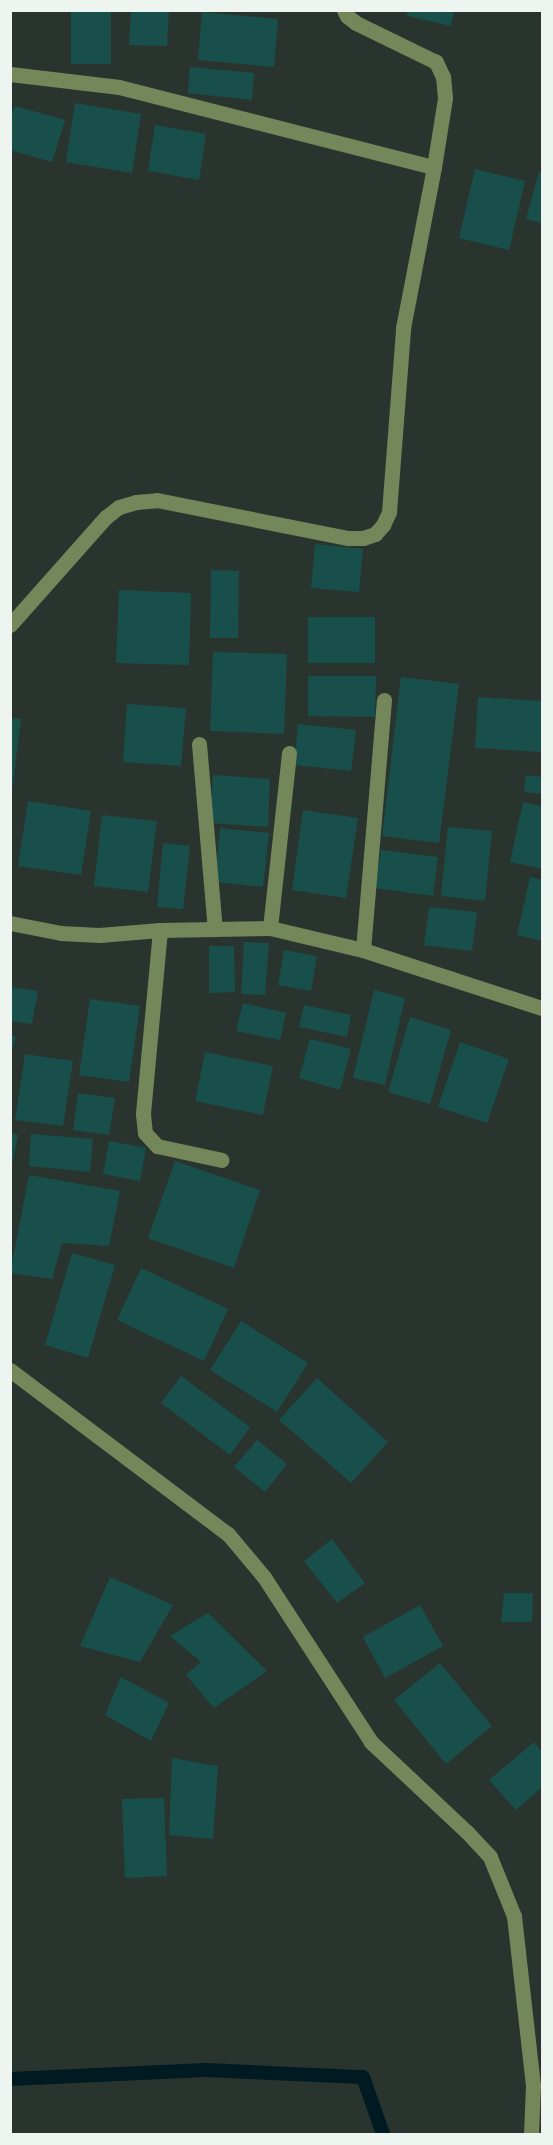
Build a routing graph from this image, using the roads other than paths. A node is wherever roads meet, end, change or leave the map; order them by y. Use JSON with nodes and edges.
{"nodes":[{"id":1,"x":344,"y":10,"type":"edge"},
{"id":2,"x":10,"y":74,"type":"edge"},
{"id":3,"x":434,"y":167,"type":"junction"},
{"id":4,"x":10,"y":625,"type":"edge"},
{"id":5,"x":384,"y":700,"type":"dead end"},
{"id":6,"x":199,"y":744,"type":"dead end"},
{"id":7,"x":289,"y":753,"type":"dead end"},
{"id":8,"x":10,"y":923,"type":"edge"},
{"id":9,"x":270,"y":928,"type":"junction"},
{"id":10,"x":215,"y":929,"type":"junction"},
{"id":11,"x":160,"y":930,"type":"junction"},
{"id":12,"x":363,"y":950,"type":"junction"},
{"id":13,"x":543,"y":1008,"type":"edge"},
{"id":14,"x":222,"y":1160,"type":"dead end"},
{"id":15,"x":10,"y":1370,"type":"edge"},
{"id":16,"x":531,"y":2134,"type":"edge"}],
"edges":[{"from":1,"to":3,"type":"street"},
{"from":2,"to":3,"type":"street"},
{"from":3,"to":4,"type":"street"},
{"from":5,"to":12,"type":"street"},
{"from":6,"to":10,"type":"street"},
{"from":7,"to":9,"type":"street"},
{"from":8,"to":11,"type":"street"},
{"from":9,"to":10,"type":"street"},
{"from":9,"to":12,"type":"street"},
{"from":10,"to":11,"type":"street"},
{"from":11,"to":14,"type":"street"},
{"from":12,"to":13,"type":"street"},
{"from":15,"to":16,"type":"street"}]}
